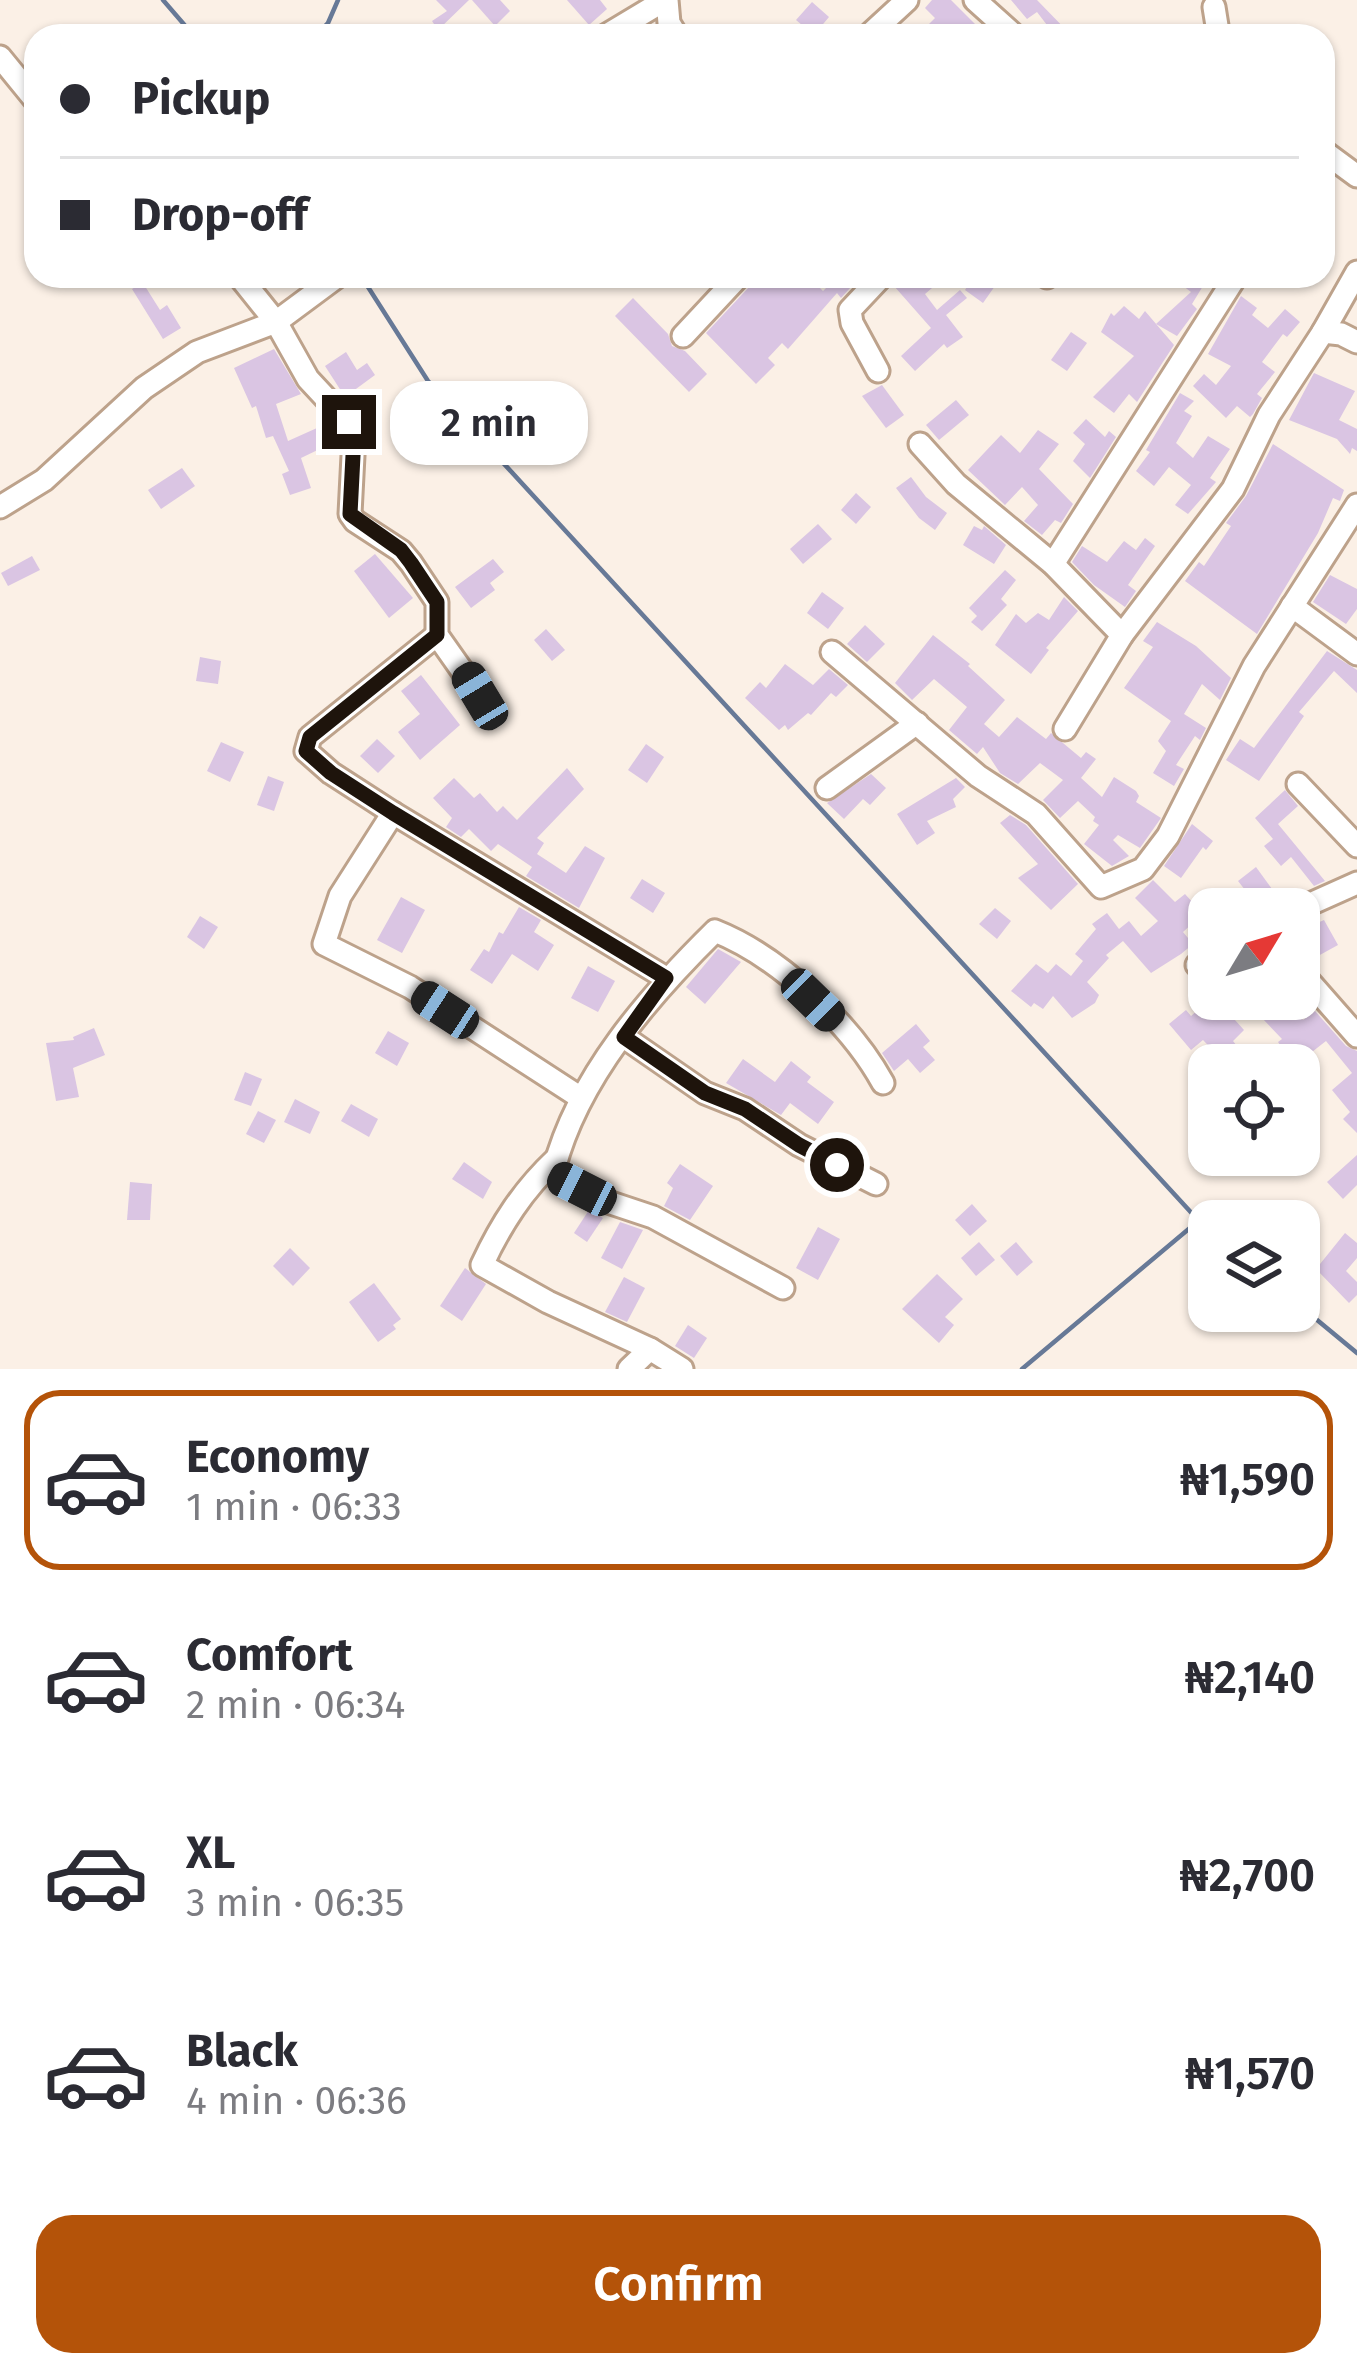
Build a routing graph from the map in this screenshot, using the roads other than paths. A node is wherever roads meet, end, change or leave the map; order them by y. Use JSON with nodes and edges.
{"nodes":[{"id":1,"x":907,"y":0,"type":"edge"},
{"id":2,"x":975,"y":0,"type":"edge"},
{"id":3,"x":658,"y":2,"type":"edge"},
{"id":4,"x":624,"y":24,"type":"edge"},
{"id":5,"x":881,"y":24,"type":"edge"},
{"id":6,"x":1002,"y":24,"type":"edge"},
{"id":7,"x":0,"y":57,"type":"edge"},
{"id":8,"x":24,"y":86,"type":"edge"},
{"id":9,"x":1357,"y":272,"type":"edge"},
{"id":10,"x":248,"y":288,"type":"edge"},
{"id":11,"x":322,"y":288,"type":"edge"},
{"id":12,"x":729,"y":288,"type":"edge"},
{"id":13,"x":871,"y":288,"type":"edge"},
{"id":14,"x":1228,"y":288,"type":"edge"},
{"id":15,"x":276,"y":322,"type":"junction"},
{"id":16,"x":1323,"y":332,"type":"junction"},
{"id":17,"x":683,"y":336,"type":"dead end"},
{"id":18,"x":1357,"y":342,"type":"edge"},
{"id":19,"x":878,"y":371,"type":"dead end"},
{"id":20,"x":920,"y":444,"type":"dead end"},
{"id":21,"x":1357,"y":505,"type":"edge"},
{"id":22,"x":0,"y":507,"type":"edge"},
{"id":23,"x":1053,"y":564,"type":"junction"},
{"id":24,"x":1292,"y":606,"type":"junction"},
{"id":25,"x":1122,"y":634,"type":"junction"},
{"id":26,"x":437,"y":635,"type":"junction"},
{"id":27,"x":832,"y":652,"type":"dead end"},
{"id":28,"x":1357,"y":654,"type":"edge"},
{"id":29,"x":480,"y":696,"type":"dead end"},
{"id":30,"x":917,"y":723,"type":"junction"},
{"id":31,"x":1065,"y":729,"type":"dead end"},
{"id":32,"x":1298,"y":784,"type":"dead end"},
{"id":33,"x":827,"y":788,"type":"dead end"},
{"id":34,"x":393,"y":813,"type":"junction"},
{"id":35,"x":1357,"y":846,"type":"edge"},
{"id":36,"x":1357,"y":883,"type":"edge"},
{"id":37,"x":1320,"y":900,"type":"edge"},
{"id":38,"x":666,"y":978,"type":"junction"},
{"id":39,"x":1320,"y":994,"type":"edge"},
{"id":40,"x":1357,"y":1036,"type":"edge"},
{"id":41,"x":624,"y":1037,"type":"junction"},
{"id":42,"x":883,"y":1083,"type":"dead end"},
{"id":43,"x":581,"y":1099,"type":"junction"},
{"id":44,"x":556,"y":1159,"type":"junction"},
{"id":45,"x":876,"y":1184,"type":"dead end"},
{"id":46,"x":783,"y":1288,"type":"dead end"},
{"id":47,"x":650,"y":1349,"type":"junction"},
{"id":48,"x":629,"y":1369,"type":"edge"},
{"id":49,"x":682,"y":1369,"type":"edge"}],
"edges":[{"from":1,"to":5,"type":"street"},
{"from":2,"to":6,"type":"street"},
{"from":3,"to":4,"type":"street"},
{"from":7,"to":8,"type":"street"},
{"from":9,"to":16,"type":"street"},
{"from":10,"to":15,"type":"street"},
{"from":11,"to":15,"type":"street"},
{"from":12,"to":17,"type":"street"},
{"from":13,"to":19,"type":"street"},
{"from":14,"to":23,"type":"street"},
{"from":15,"to":22,"type":"street"},
{"from":15,"to":26,"type":"street"},
{"from":16,"to":18,"type":"street"},
{"from":16,"to":25,"type":"street"},
{"from":20,"to":23,"type":"street"},
{"from":21,"to":24,"type":"street"},
{"from":23,"to":25,"type":"street"},
{"from":24,"to":28,"type":"street"},
{"from":24,"to":30,"type":"street"},
{"from":25,"to":31,"type":"street"},
{"from":26,"to":29,"type":"street"},
{"from":26,"to":34,"type":"street"},
{"from":27,"to":30,"type":"street"},
{"from":30,"to":33,"type":"street"},
{"from":32,"to":35,"type":"street"},
{"from":34,"to":38,"type":"street"},
{"from":34,"to":43,"type":"street"},
{"from":36,"to":37,"type":"street"},
{"from":38,"to":41,"type":"street"},
{"from":38,"to":42,"type":"street"},
{"from":39,"to":40,"type":"street"},
{"from":41,"to":43,"type":"street"},
{"from":41,"to":45,"type":"street"},
{"from":43,"to":44,"type":"street"},
{"from":44,"to":46,"type":"street"},
{"from":44,"to":47,"type":"street"},
{"from":47,"to":48,"type":"street"},
{"from":47,"to":49,"type":"street"}]}
